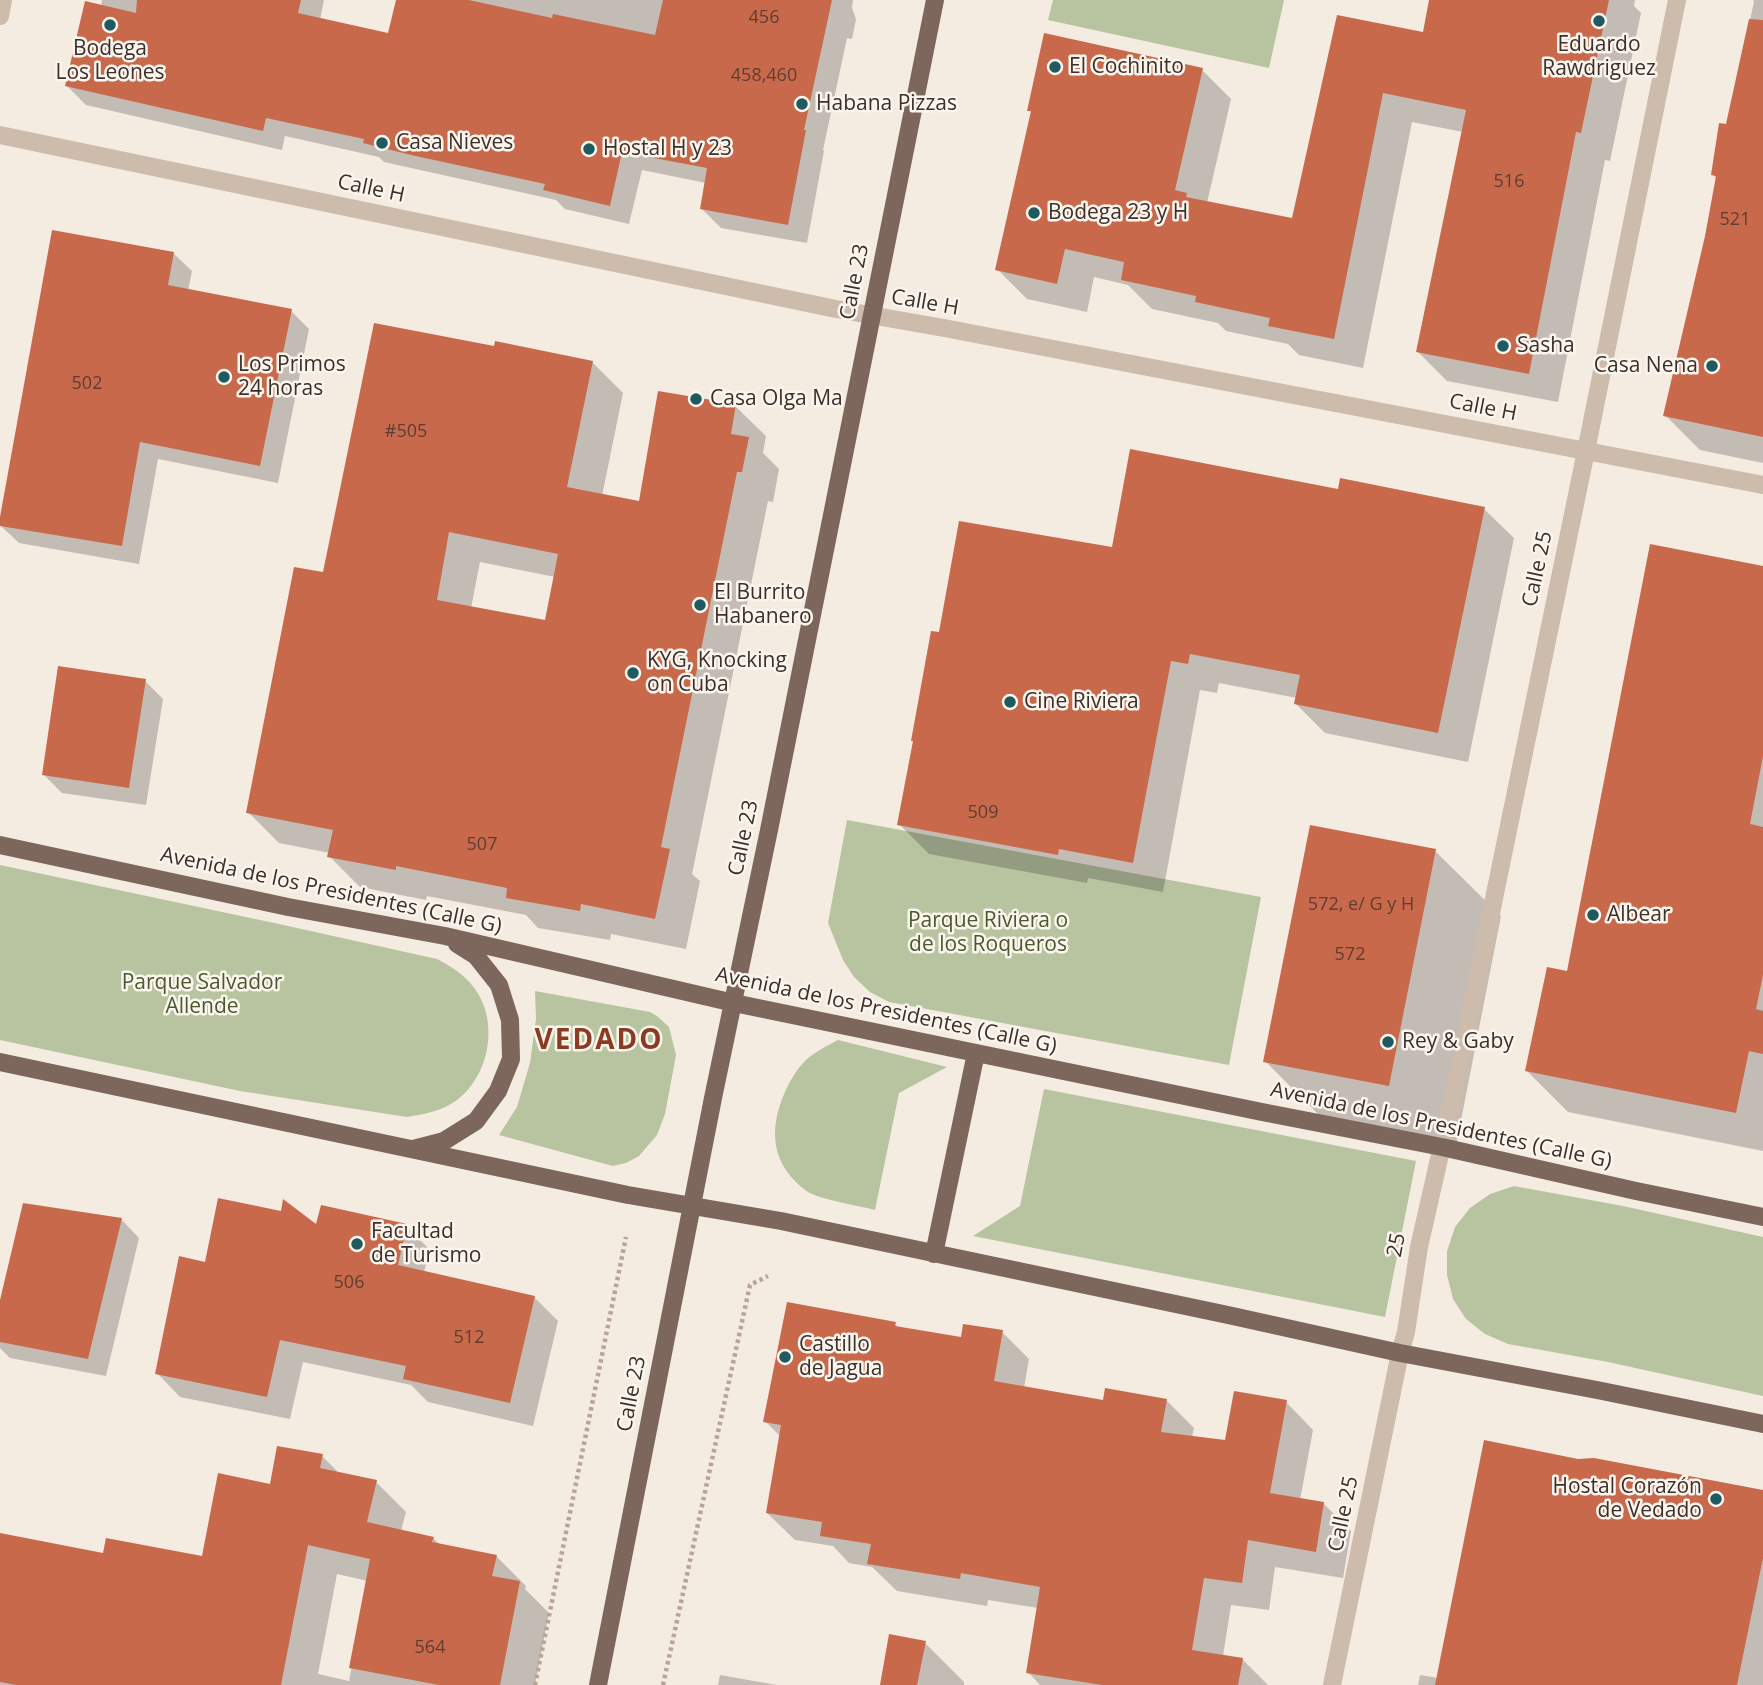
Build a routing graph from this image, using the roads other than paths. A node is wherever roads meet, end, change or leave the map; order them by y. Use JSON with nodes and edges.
{"nodes":[{"id":1,"x":3,"y":0,"type":"edge"},
{"id":2,"x":935,"y":0,"type":"edge"},
{"id":3,"x":1677,"y":0,"type":"edge"},
{"id":4,"x":0,"y":16,"type":"edge"},
{"id":5,"x":0,"y":135,"type":"edge"},
{"id":6,"x":871,"y":316,"type":"junction"},
{"id":7,"x":1586,"y":451,"type":"junction"},
{"id":8,"x":1763,"y":485,"type":"edge"},
{"id":9,"x":0,"y":845,"type":"edge"},
{"id":10,"x":445,"y":936,"type":"junction"},
{"id":11,"x":734,"y":1003,"type":"junction"},
{"id":12,"x":976,"y":1053,"type":"junction"},
{"id":13,"x":0,"y":1062,"type":"edge"},
{"id":14,"x":1442,"y":1147,"type":"junction"},
{"id":15,"x":409,"y":1150,"type":"junction"},
{"id":16,"x":693,"y":1206,"type":"junction"},
{"id":17,"x":1763,"y":1217,"type":"edge"},
{"id":18,"x":934,"y":1254,"type":"junction"},
{"id":19,"x":1400,"y":1353,"type":"junction"},
{"id":20,"x":1763,"y":1424,"type":"edge"},
{"id":21,"x":598,"y":1685,"type":"edge"},
{"id":22,"x":1332,"y":1685,"type":"edge"}],
"edges":[{"from":1,"to":4,"type":"street"},
{"from":2,"to":6,"type":"main road","name":"Calle 23"},
{"from":3,"to":7,"type":"street","name":"Calle 25"},
{"from":5,"to":6,"type":"street","name":"Calle H"},
{"from":6,"to":7,"type":"street","name":"Calle H"},
{"from":6,"to":11,"type":"main road","name":"Calle 23"},
{"from":7,"to":8,"type":"street","name":"Calle H"},
{"from":7,"to":14,"type":"street","name":"Calle 25"},
{"from":9,"to":10,"type":"main road","name":"Avenida de los Presidentes (Calle G)"},
{"from":10,"to":11,"type":"main road","name":"Avenida de los Presidentes (Calle G)"},
{"from":10,"to":15,"type":"main road"},
{"from":11,"to":12,"type":"main road","name":"Avenida de los Presidentes (Calle G)"},
{"from":11,"to":16,"type":"main road","name":"Calle 23"},
{"from":12,"to":14,"type":"main road","name":"Avenida de los Presidentes (Calle G)"},
{"from":12,"to":18,"type":"main road"},
{"from":13,"to":15,"type":"main road"},
{"from":14,"to":17,"type":"main road","name":"Avenida de los Presidentes (Calle G)"},
{"from":14,"to":19,"type":"street","name":"25"},
{"from":15,"to":16,"type":"main road"},
{"from":16,"to":18,"type":"main road"},
{"from":16,"to":21,"type":"main road","name":"Calle 23"},
{"from":18,"to":19,"type":"main road"},
{"from":19,"to":20,"type":"main road"},
{"from":19,"to":22,"type":"street","name":"Calle 25"}]}
